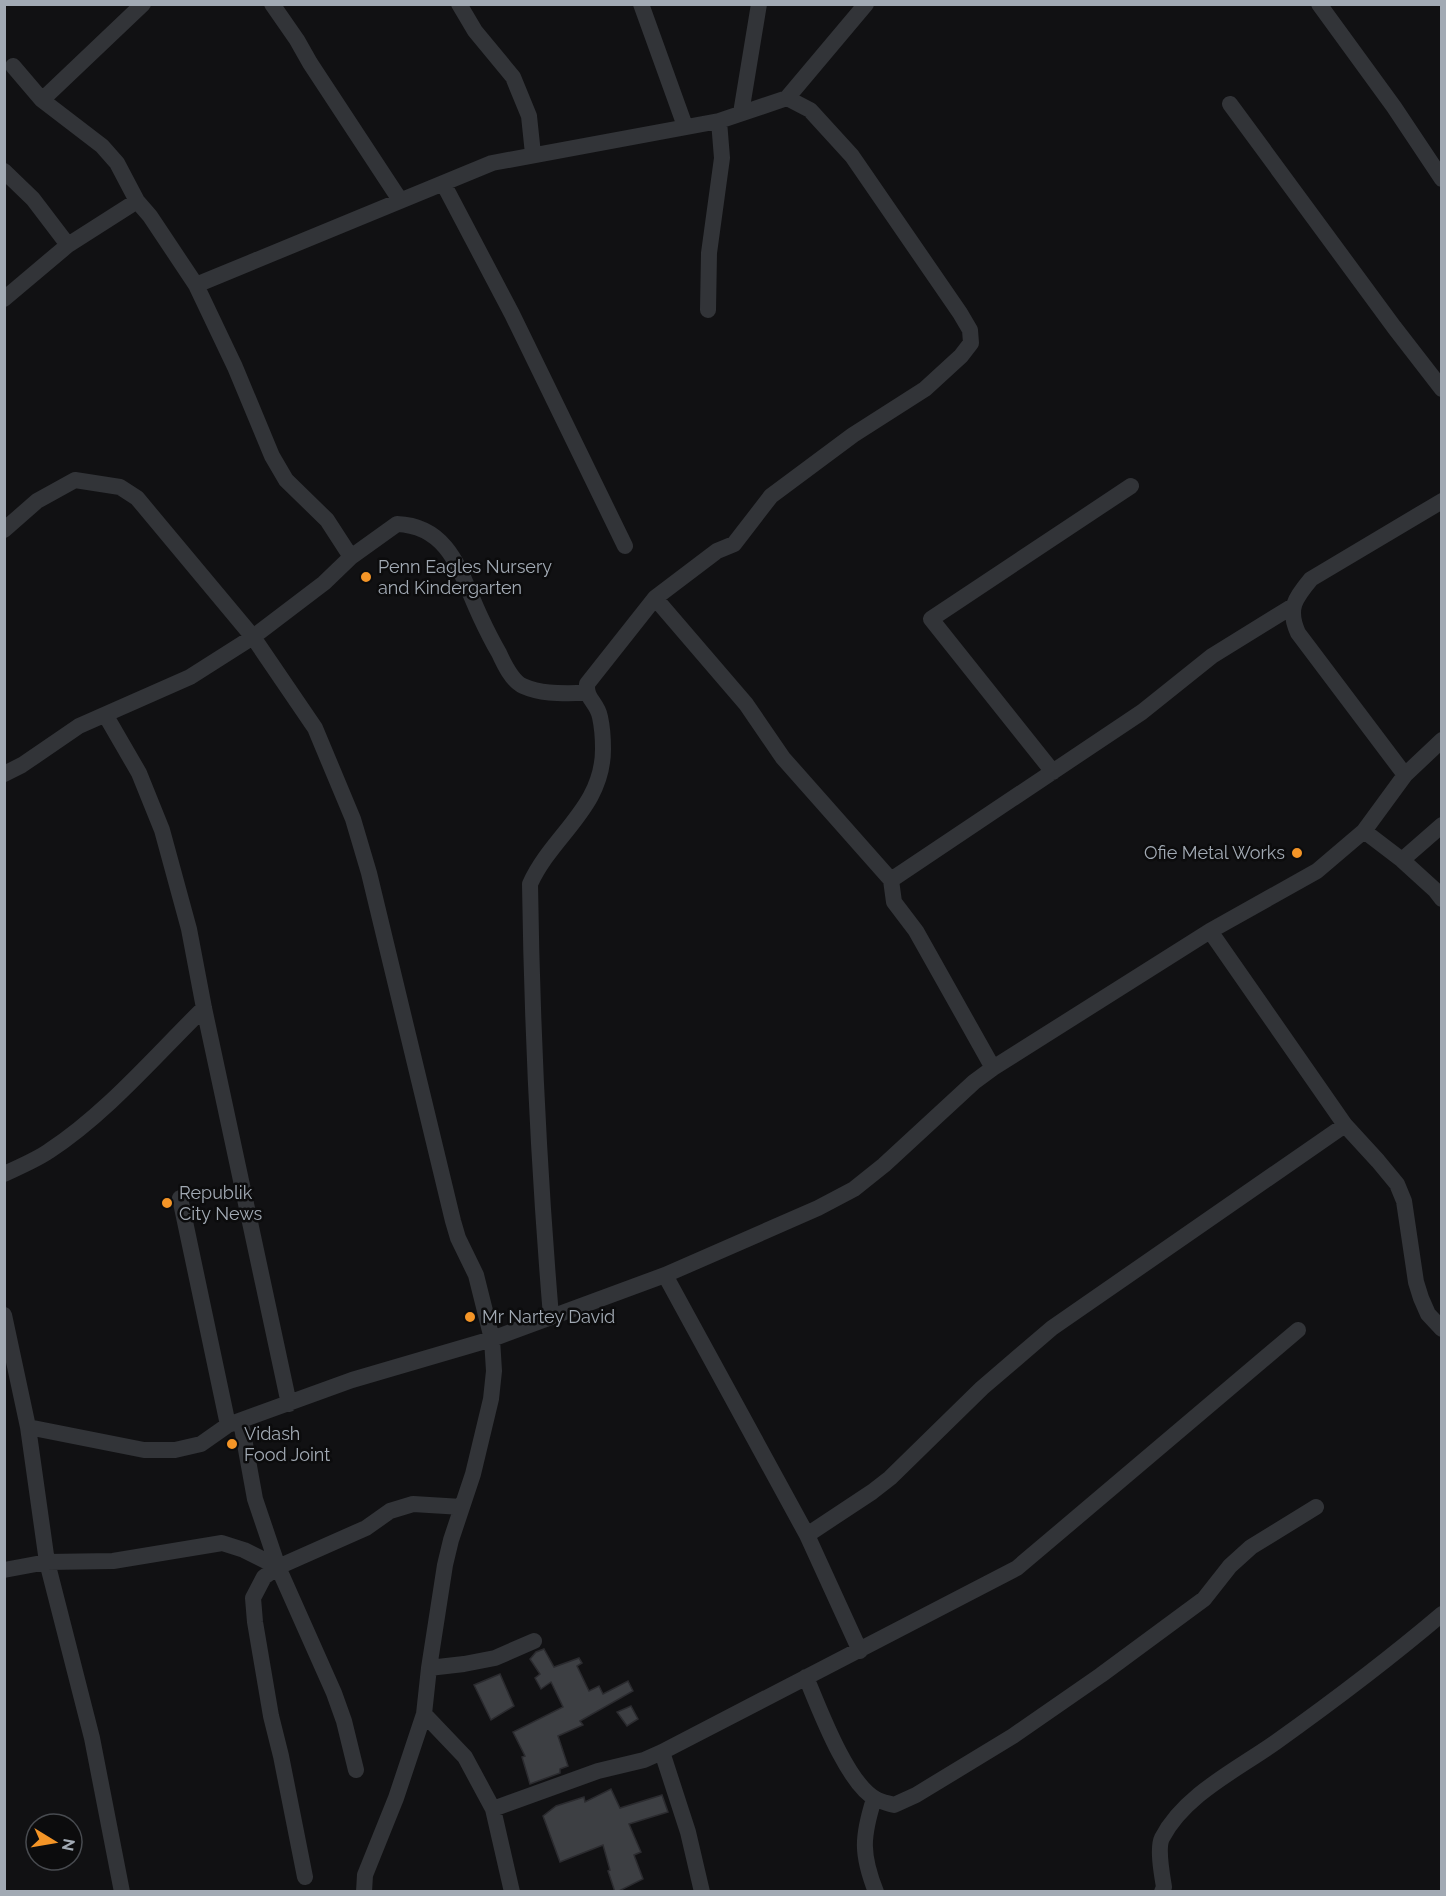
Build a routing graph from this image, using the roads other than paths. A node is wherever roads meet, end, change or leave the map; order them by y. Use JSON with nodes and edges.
{"nodes":[{"id":1,"x":143,"y":4,"type":"edge"},
{"id":2,"x":272,"y":4,"type":"edge"},
{"id":3,"x":641,"y":4,"type":"edge"},
{"id":4,"x":759,"y":4,"type":"edge"},
{"id":5,"x":866,"y":4,"type":"edge"},
{"id":6,"x":1319,"y":4,"type":"edge"},
{"id":7,"x":464,"y":6,"type":"edge"},
{"id":8,"x":13,"y":66,"type":"dead end"},
{"id":9,"x":787,"y":98,"type":"junction"},
{"id":10,"x":42,"y":100,"type":"junction"},
{"id":11,"x":1230,"y":104,"type":"dead end"},
{"id":12,"x":741,"y":113,"type":"junction"},
{"id":13,"x":719,"y":121,"type":"junction"},
{"id":14,"x":685,"y":126,"type":"junction"},
{"id":15,"x":533,"y":154,"type":"junction"},
{"id":16,"x":4,"y":171,"type":"edge"},
{"id":17,"x":1442,"y":179,"type":"edge"},
{"id":18,"x":443,"y":183,"type":"junction"},
{"id":19,"x":400,"y":200,"type":"junction"},
{"id":20,"x":138,"y":201,"type":"junction"},
{"id":21,"x":68,"y":245,"type":"junction"},
{"id":22,"x":196,"y":285,"type":"junction"},
{"id":23,"x":4,"y":299,"type":"edge"},
{"id":24,"x":708,"y":310,"type":"dead end"},
{"id":25,"x":1442,"y":389,"type":"edge"},
{"id":26,"x":1131,"y":486,"type":"dead end"},
{"id":27,"x":1442,"y":501,"type":"edge"},
{"id":28,"x":4,"y":530,"type":"edge"},
{"id":29,"x":625,"y":546,"type":"dead end"},
{"id":30,"x":351,"y":557,"type":"junction"},
{"id":31,"x":655,"y":598,"type":"junction"},
{"id":32,"x":1293,"y":606,"type":"junction"},
{"id":33,"x":253,"y":637,"type":"junction"},
{"id":34,"x":586,"y":693,"type":"junction"},
{"id":35,"x":106,"y":716,"type":"junction"},
{"id":36,"x":1442,"y":740,"type":"edge"},
{"id":37,"x":1053,"y":772,"type":"junction"},
{"id":38,"x":4,"y":774,"type":"edge"},
{"id":39,"x":1405,"y":775,"type":"junction"},
{"id":40,"x":1442,"y":825,"type":"edge"},
{"id":41,"x":1364,"y":831,"type":"junction"},
{"id":42,"x":1402,"y":860,"type":"junction"},
{"id":43,"x":891,"y":880,"type":"junction"},
{"id":44,"x":1442,"y":899,"type":"edge"},
{"id":45,"x":1210,"y":931,"type":"junction"},
{"id":46,"x":204,"y":1008,"type":"junction"},
{"id":47,"x":993,"y":1068,"type":"junction"},
{"id":48,"x":1345,"y":1125,"type":"junction"},
{"id":49,"x":4,"y":1174,"type":"edge"},
{"id":50,"x":180,"y":1198,"type":"dead end"},
{"id":51,"x":664,"y":1275,"type":"junction"},
{"id":52,"x":4,"y":1315,"type":"edge"},
{"id":53,"x":551,"y":1316,"type":"junction"},
{"id":54,"x":1442,"y":1329,"type":"edge"},
{"id":55,"x":1298,"y":1330,"type":"dead end"},
{"id":56,"x":492,"y":1339,"type":"junction"},
{"id":57,"x":289,"y":1404,"type":"junction"},
{"id":58,"x":235,"y":1424,"type":"junction"},
{"id":59,"x":28,"y":1427,"type":"junction"},
{"id":60,"x":462,"y":1507,"type":"junction"},
{"id":61,"x":1316,"y":1508,"type":"dead end"},
{"id":62,"x":807,"y":1535,"type":"junction"},
{"id":63,"x":47,"y":1562,"type":"junction"},
{"id":64,"x":278,"y":1567,"type":"junction"},
{"id":65,"x":4,"y":1570,"type":"edge"},
{"id":66,"x":1442,"y":1614,"type":"edge"},
{"id":67,"x":534,"y":1641,"type":"dead end"},
{"id":68,"x":860,"y":1651,"type":"junction"},
{"id":69,"x":429,"y":1668,"type":"junction"},
{"id":70,"x":806,"y":1677,"type":"junction"},
{"id":71,"x":424,"y":1714,"type":"junction"},
{"id":72,"x":662,"y":1752,"type":"junction"},
{"id":73,"x":356,"y":1770,"type":"dead end"},
{"id":74,"x":874,"y":1799,"type":"junction"},
{"id":75,"x":493,"y":1809,"type":"junction"},
{"id":76,"x":305,"y":1877,"type":"dead end"},
{"id":77,"x":122,"y":1892,"type":"edge"},
{"id":78,"x":364,"y":1892,"type":"edge"},
{"id":79,"x":512,"y":1892,"type":"edge"},
{"id":80,"x":702,"y":1892,"type":"edge"},
{"id":81,"x":876,"y":1892,"type":"edge"},
{"id":82,"x":1162,"y":1892,"type":"edge"}],
"edges":[{"from":1,"to":10,"type":"street"},
{"from":2,"to":19,"type":"street"},
{"from":3,"to":14,"type":"street"},
{"from":4,"to":12,"type":"street"},
{"from":5,"to":9,"type":"street"},
{"from":6,"to":17,"type":"street"},
{"from":7,"to":15,"type":"street"},
{"from":8,"to":10,"type":"street"},
{"from":9,"to":12,"type":"street"},
{"from":9,"to":31,"type":"street"},
{"from":10,"to":20,"type":"street"},
{"from":11,"to":25,"type":"street"},
{"from":12,"to":13,"type":"street"},
{"from":13,"to":14,"type":"street"},
{"from":13,"to":24,"type":"street"},
{"from":14,"to":15,"type":"street"},
{"from":15,"to":18,"type":"street"},
{"from":16,"to":21,"type":"street"},
{"from":18,"to":19,"type":"street"},
{"from":18,"to":29,"type":"street"},
{"from":19,"to":22,"type":"street"},
{"from":20,"to":21,"type":"street"},
{"from":20,"to":22,"type":"street"},
{"from":21,"to":23,"type":"street"},
{"from":22,"to":30,"type":"street"},
{"from":26,"to":37,"type":"street"},
{"from":27,"to":32,"type":"street"},
{"from":28,"to":33,"type":"street"},
{"from":30,"to":33,"type":"street"},
{"from":30,"to":34,"type":"street"},
{"from":31,"to":34,"type":"street"},
{"from":31,"to":43,"type":"street"},
{"from":32,"to":37,"type":"street"},
{"from":32,"to":39,"type":"street"},
{"from":33,"to":35,"type":"street"},
{"from":33,"to":56,"type":"street"},
{"from":34,"to":53,"type":"street"},
{"from":35,"to":38,"type":"street"},
{"from":35,"to":46,"type":"street"},
{"from":36,"to":39,"type":"street"},
{"from":37,"to":43,"type":"street"},
{"from":39,"to":41,"type":"street"},
{"from":40,"to":42,"type":"street"},
{"from":41,"to":42,"type":"street"},
{"from":41,"to":45,"type":"street"},
{"from":42,"to":44,"type":"street"},
{"from":43,"to":47,"type":"street"},
{"from":45,"to":47,"type":"street"},
{"from":45,"to":48,"type":"street"},
{"from":46,"to":49,"type":"street"},
{"from":46,"to":57,"type":"street"},
{"from":47,"to":51,"type":"street"},
{"from":48,"to":54,"type":"street"},
{"from":48,"to":62,"type":"street"},
{"from":50,"to":58,"type":"street"},
{"from":51,"to":53,"type":"street"},
{"from":51,"to":62,"type":"street"},
{"from":52,"to":59,"type":"street"},
{"from":53,"to":56,"type":"street"},
{"from":55,"to":68,"type":"street"},
{"from":56,"to":57,"type":"street"},
{"from":56,"to":60,"type":"street"},
{"from":57,"to":58,"type":"street"},
{"from":58,"to":59,"type":"street"},
{"from":58,"to":64,"type":"street"},
{"from":59,"to":63,"type":"street"},
{"from":60,"to":64,"type":"street"},
{"from":60,"to":69,"type":"street"},
{"from":61,"to":74,"type":"street"},
{"from":62,"to":68,"type":"street"},
{"from":63,"to":64,"type":"street"},
{"from":63,"to":65,"type":"street"},
{"from":63,"to":77,"type":"street"},
{"from":64,"to":73,"type":"street"},
{"from":64,"to":76,"type":"street"},
{"from":66,"to":82,"type":"street"},
{"from":67,"to":69,"type":"street"},
{"from":68,"to":70,"type":"street"},
{"from":69,"to":71,"type":"street"},
{"from":70,"to":72,"type":"street"},
{"from":70,"to":74,"type":"street"},
{"from":71,"to":75,"type":"street"},
{"from":71,"to":78,"type":"street"},
{"from":72,"to":75,"type":"street"},
{"from":72,"to":80,"type":"street"},
{"from":74,"to":81,"type":"street"},
{"from":75,"to":79,"type":"street"}]}
